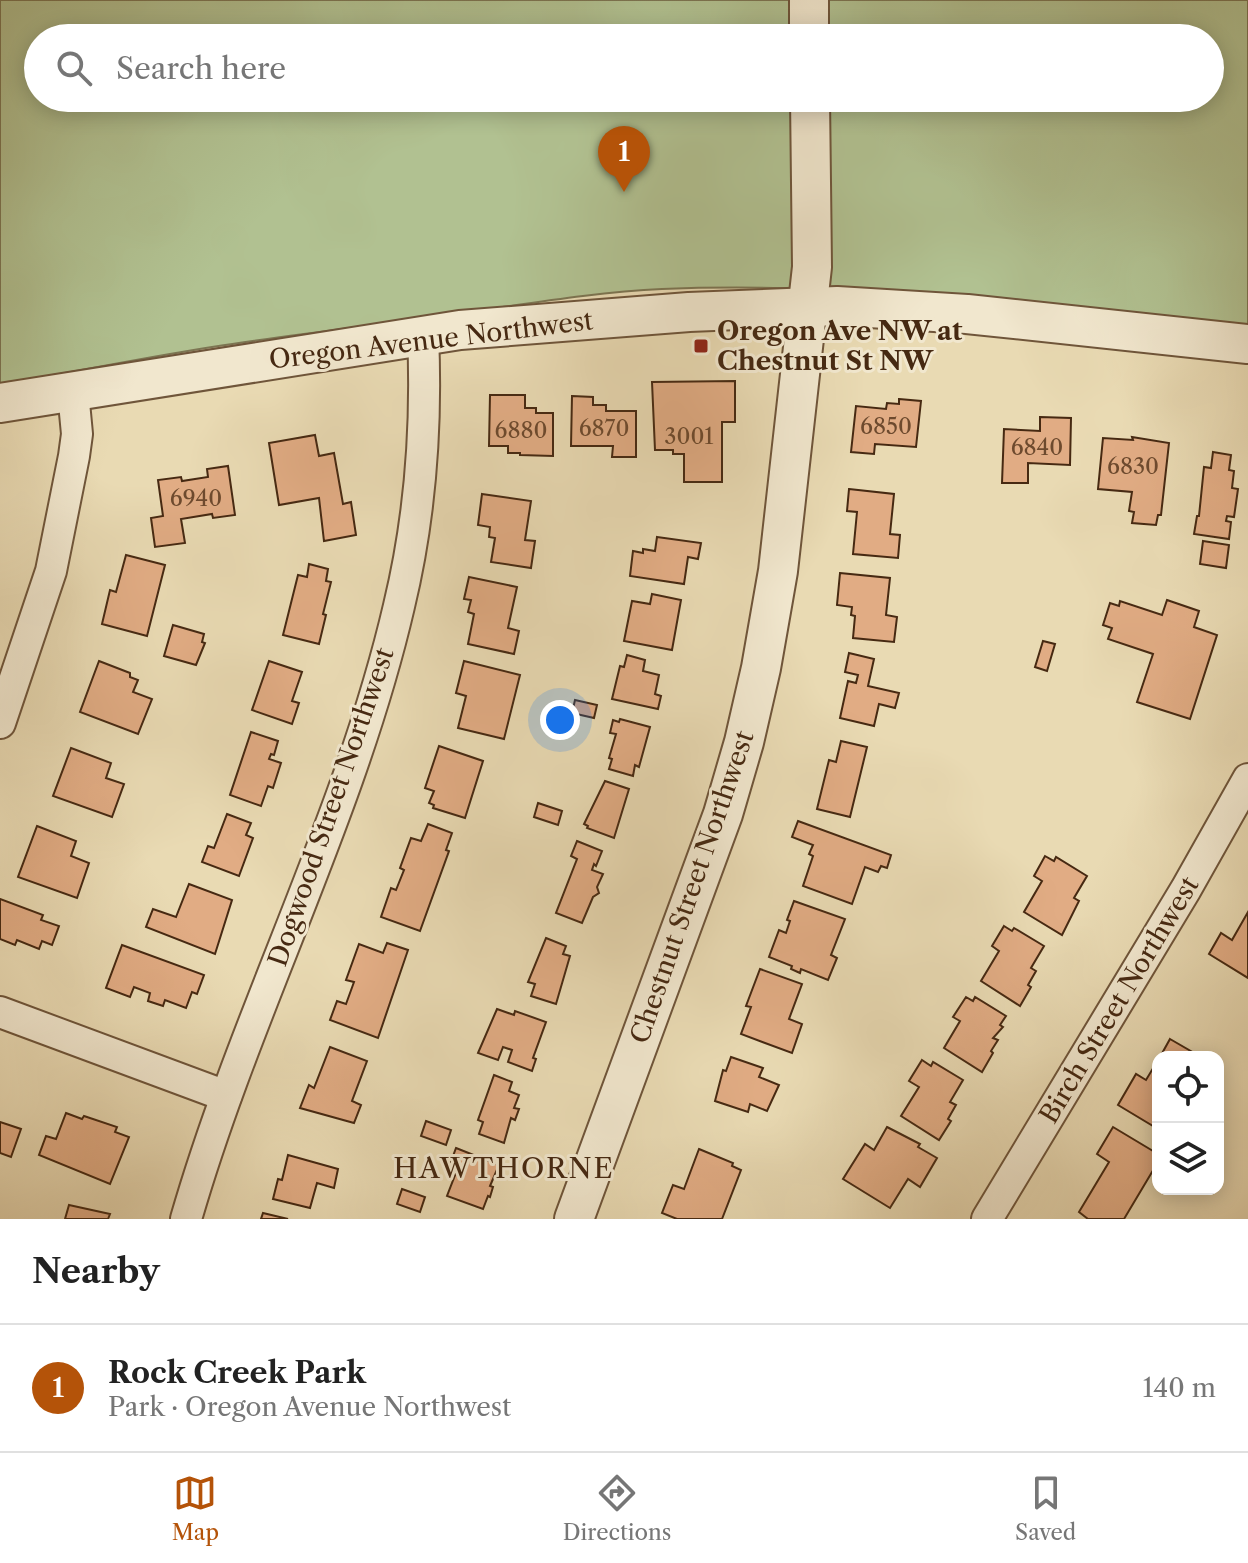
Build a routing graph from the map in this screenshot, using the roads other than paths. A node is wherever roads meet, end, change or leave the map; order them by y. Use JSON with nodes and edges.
{"nodes":[{"id":1,"x":809,"y":0,"type":"edge"},
{"id":2,"x":809,"y":24,"type":"edge"},
{"id":3,"x":810,"y":112,"type":"edge"},
{"id":4,"x":808,"y":308,"type":"junction"},
{"id":5,"x":423,"y":335,"type":"junction"},
{"id":6,"x":1248,"y":344,"type":"edge"},
{"id":7,"x":73,"y":392,"type":"junction"},
{"id":8,"x":0,"y":403,"type":"edge"},
{"id":9,"x":0,"y":723,"type":"edge"},
{"id":10,"x":1248,"y":779,"type":"edge"},
{"id":11,"x":0,"y":1012,"type":"edge"},
{"id":12,"x":226,"y":1096,"type":"junction"},
{"id":13,"x":186,"y":1219,"type":"edge"},
{"id":14,"x":574,"y":1219,"type":"edge"},
{"id":15,"x":987,"y":1219,"type":"edge"}],
"edges":[{"from":1,"to":2,"type":"street"},
{"from":3,"to":4,"type":"street","name":"Chestnut Street Northwest"},
{"from":4,"to":5,"type":"street","name":"Oregon Avenue Northwest"},
{"from":4,"to":6,"type":"street","name":"Oregon Avenue Northwest"},
{"from":4,"to":14,"type":"street","name":"Chestnut Street Northwest"},
{"from":5,"to":7,"type":"street","name":"Oregon Avenue Northwest"},
{"from":5,"to":12,"type":"street","name":"Dogwood Street Northwest"},
{"from":7,"to":8,"type":"street","name":"Oregon Avenue Northwest"},
{"from":7,"to":9,"type":"street"},
{"from":10,"to":15,"type":"street","name":"Birch Street Northwest"},
{"from":11,"to":12,"type":"street"},
{"from":12,"to":13,"type":"street","name":"Dogwood Street Northwest"}]}
